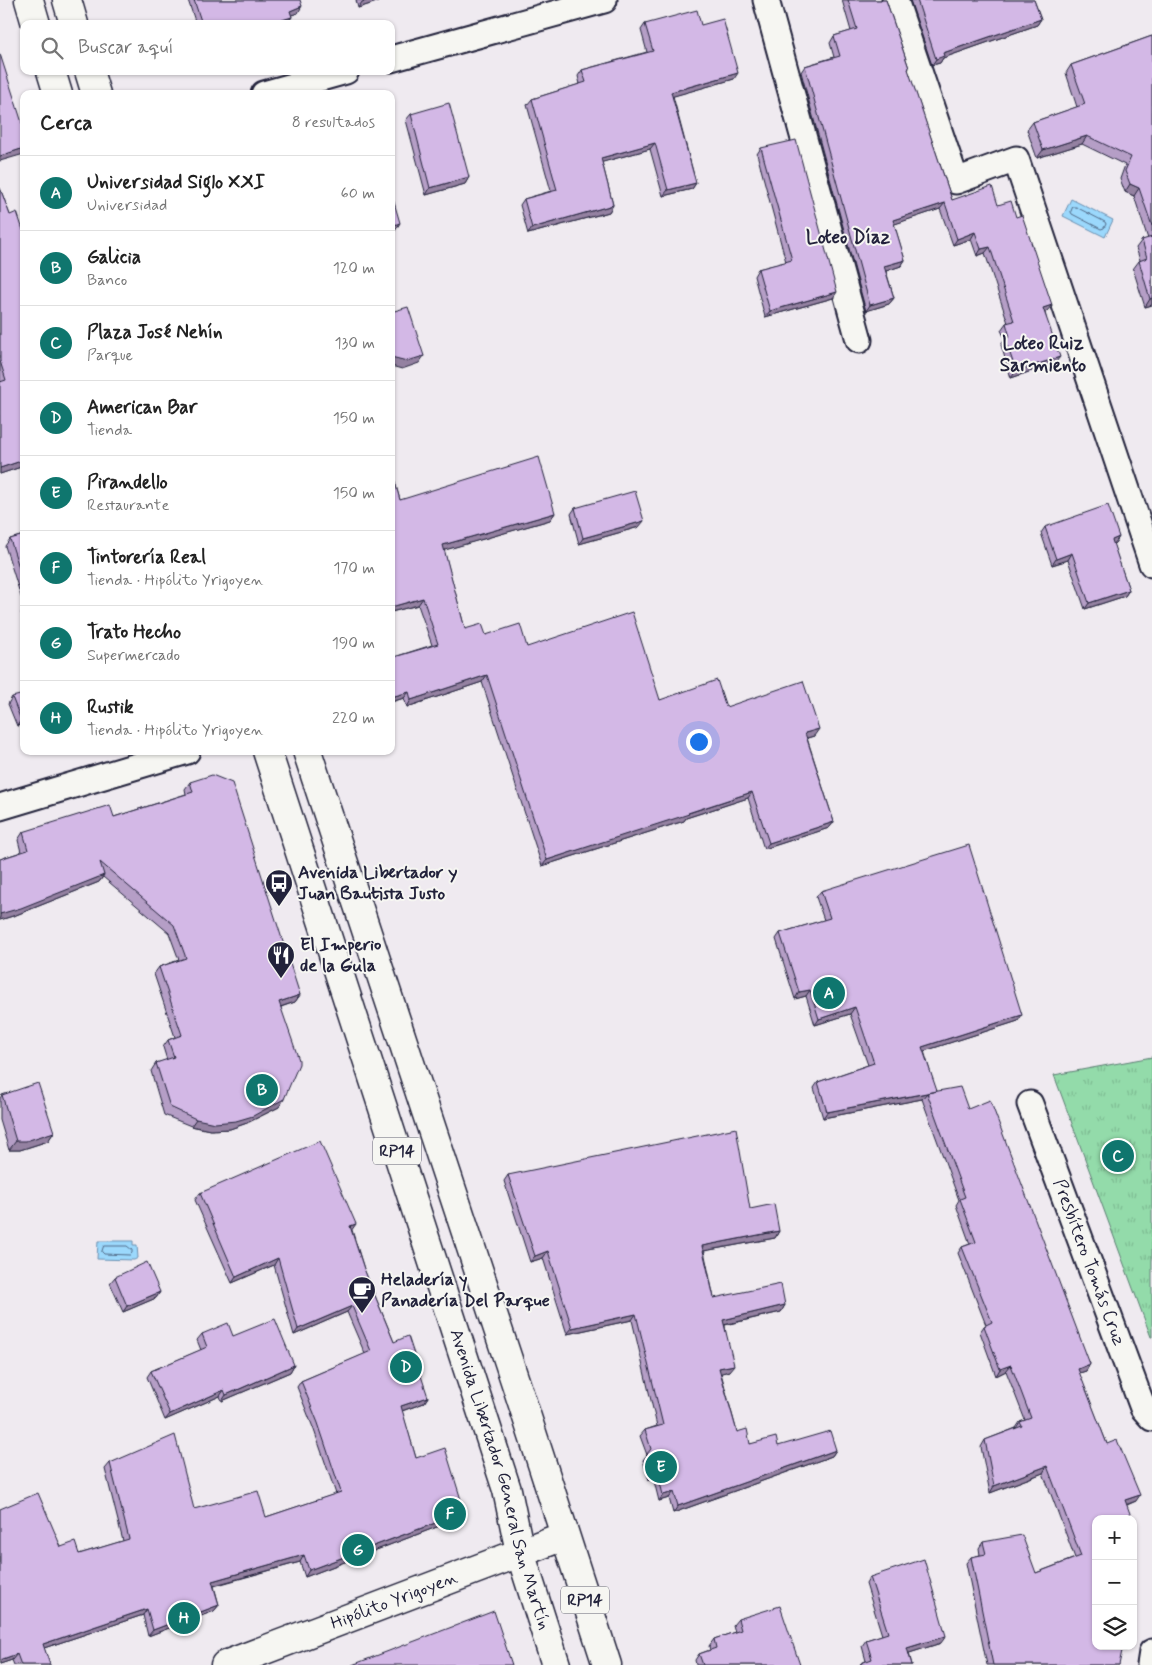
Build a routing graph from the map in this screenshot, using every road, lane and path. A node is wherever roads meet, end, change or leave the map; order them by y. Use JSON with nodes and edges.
{"nodes":[{"id":1,"x":29,"y":0,"type":"edge"},
{"id":2,"x":66,"y":0,"type":"edge"},
{"id":3,"x":604,"y":0,"type":"edge"},
{"id":4,"x":766,"y":0,"type":"edge"},
{"id":5,"x":895,"y":0,"type":"edge"},
{"id":6,"x":35,"y":20,"type":"edge"},
{"id":7,"x":73,"y":20,"type":"edge"},
{"id":8,"x":395,"y":58,"type":"edge"},
{"id":9,"x":52,"y":75,"type":"edge"},
{"id":10,"x":90,"y":75,"type":"edge"},
{"id":11,"x":332,"y":75,"type":"edge"},
{"id":12,"x":57,"y":90,"type":"edge"},
{"id":13,"x":95,"y":90,"type":"edge"},
{"id":14,"x":278,"y":90,"type":"edge"},
{"id":15,"x":858,"y":340,"type":"dead end"},
{"id":16,"x":1152,"y":564,"type":"edge"},
{"id":17,"x":174,"y":755,"type":"edge"},
{"id":18,"x":268,"y":755,"type":"edge"},
{"id":19,"x":308,"y":755,"type":"edge"},
{"id":20,"x":0,"y":807,"type":"edge"},
{"id":21,"x":1030,"y":1104,"type":"dead end"},
{"id":22,"x":1152,"y":1418,"type":"edge"},
{"id":23,"x":564,"y":1536,"type":"junction"},
{"id":24,"x":520,"y":1552,"type":"junction"},
{"id":25,"x":1152,"y":1652,"type":"edge"},
{"id":26,"x":225,"y":1665,"type":"edge"},
{"id":27,"x":556,"y":1665,"type":"edge"},
{"id":28,"x":607,"y":1665,"type":"edge"},
{"id":29,"x":1150,"y":1665,"type":"edge"}],
"edges":[{"from":1,"to":6,"type":"main road"},
{"from":2,"to":7,"type":"main road"},
{"from":3,"to":8,"type":"street"},
{"from":4,"to":15,"type":"street"},
{"from":5,"to":16,"type":"street"},
{"from":9,"to":12,"type":"main road"},
{"from":10,"to":13,"type":"main road"},
{"from":11,"to":14,"type":"street"},
{"from":17,"to":20,"type":"street"},
{"from":18,"to":24,"type":"main road","name":"Avenida Libertador General San Martín","number":"RP14"},
{"from":19,"to":23,"type":"main road","number":"RP14"},
{"from":21,"to":22,"type":"street","name":"Presbítero Tomás Cruz"},
{"from":23,"to":24,"type":"main road","name":"Hipólito Yrigoyen"},
{"from":23,"to":28,"type":"main road","number":"RP14"},
{"from":24,"to":26,"type":"main road","name":"Hipólito Yrigoyen"},
{"from":24,"to":27,"type":"main road","name":"Avenida Libertador General San Martín","number":"RP14"},
{"from":25,"to":29,"type":"street"}]}
